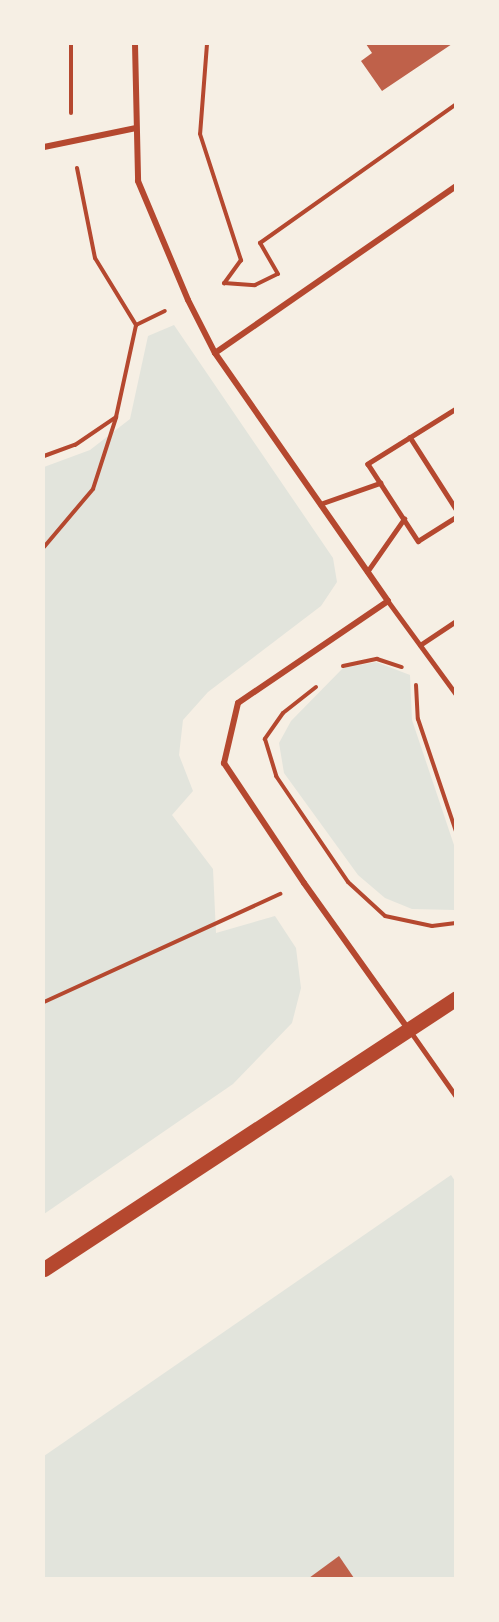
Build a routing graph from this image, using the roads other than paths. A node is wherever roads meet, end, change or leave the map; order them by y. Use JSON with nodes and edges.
{"nodes":[{"id":1,"x":135,"y":44,"type":"edge"},
{"id":2,"x":136,"y":128,"type":"junction"},
{"id":3,"x":44,"y":147,"type":"edge"},
{"id":4,"x":456,"y":186,"type":"edge"},
{"id":5,"x":215,"y":353,"type":"junction"},
{"id":6,"x":456,"y":409,"type":"edge"},
{"id":7,"x":410,"y":437,"type":"junction"},
{"id":8,"x":380,"y":483,"type":"junction"},
{"id":9,"x":320,"y":504,"type":"junction"},
{"id":10,"x":456,"y":509,"type":"edge"},
{"id":11,"x":456,"y":517,"type":"edge"},
{"id":12,"x":404,"y":519,"type":"junction"},
{"id":13,"x":367,"y":572,"type":"junction"},
{"id":14,"x":388,"y":601,"type":"junction"},
{"id":15,"x":456,"y":621,"type":"edge"},
{"id":16,"x":420,"y":645,"type":"junction"},
{"id":17,"x":456,"y":694,"type":"edge"},
{"id":18,"x":456,"y":998,"type":"edge"},
{"id":19,"x":409,"y":1030,"type":"junction"},
{"id":20,"x":456,"y":1096,"type":"edge"},
{"id":21,"x":44,"y":1269,"type":"edge"}],
"edges":[{"from":1,"to":2,"type":"street"},
{"from":2,"to":3,"type":"street"},
{"from":2,"to":5,"type":"street"},
{"from":4,"to":5,"type":"street"},
{"from":5,"to":9,"type":"street"},
{"from":6,"to":7,"type":"lane"},
{"from":7,"to":8,"type":"lane"},
{"from":7,"to":10,"type":"lane"},
{"from":8,"to":9,"type":"lane"},
{"from":8,"to":12,"type":"lane"},
{"from":9,"to":13,"type":"street"},
{"from":11,"to":12,"type":"lane"},
{"from":12,"to":13,"type":"lane"},
{"from":13,"to":14,"type":"street"},
{"from":14,"to":16,"type":"lane"},
{"from":14,"to":19,"type":"street"},
{"from":15,"to":16,"type":"lane"},
{"from":16,"to":17,"type":"lane"},
{"from":18,"to":19,"type":"main road"},
{"from":19,"to":20,"type":"lane"},
{"from":19,"to":21,"type":"main road"}]}
